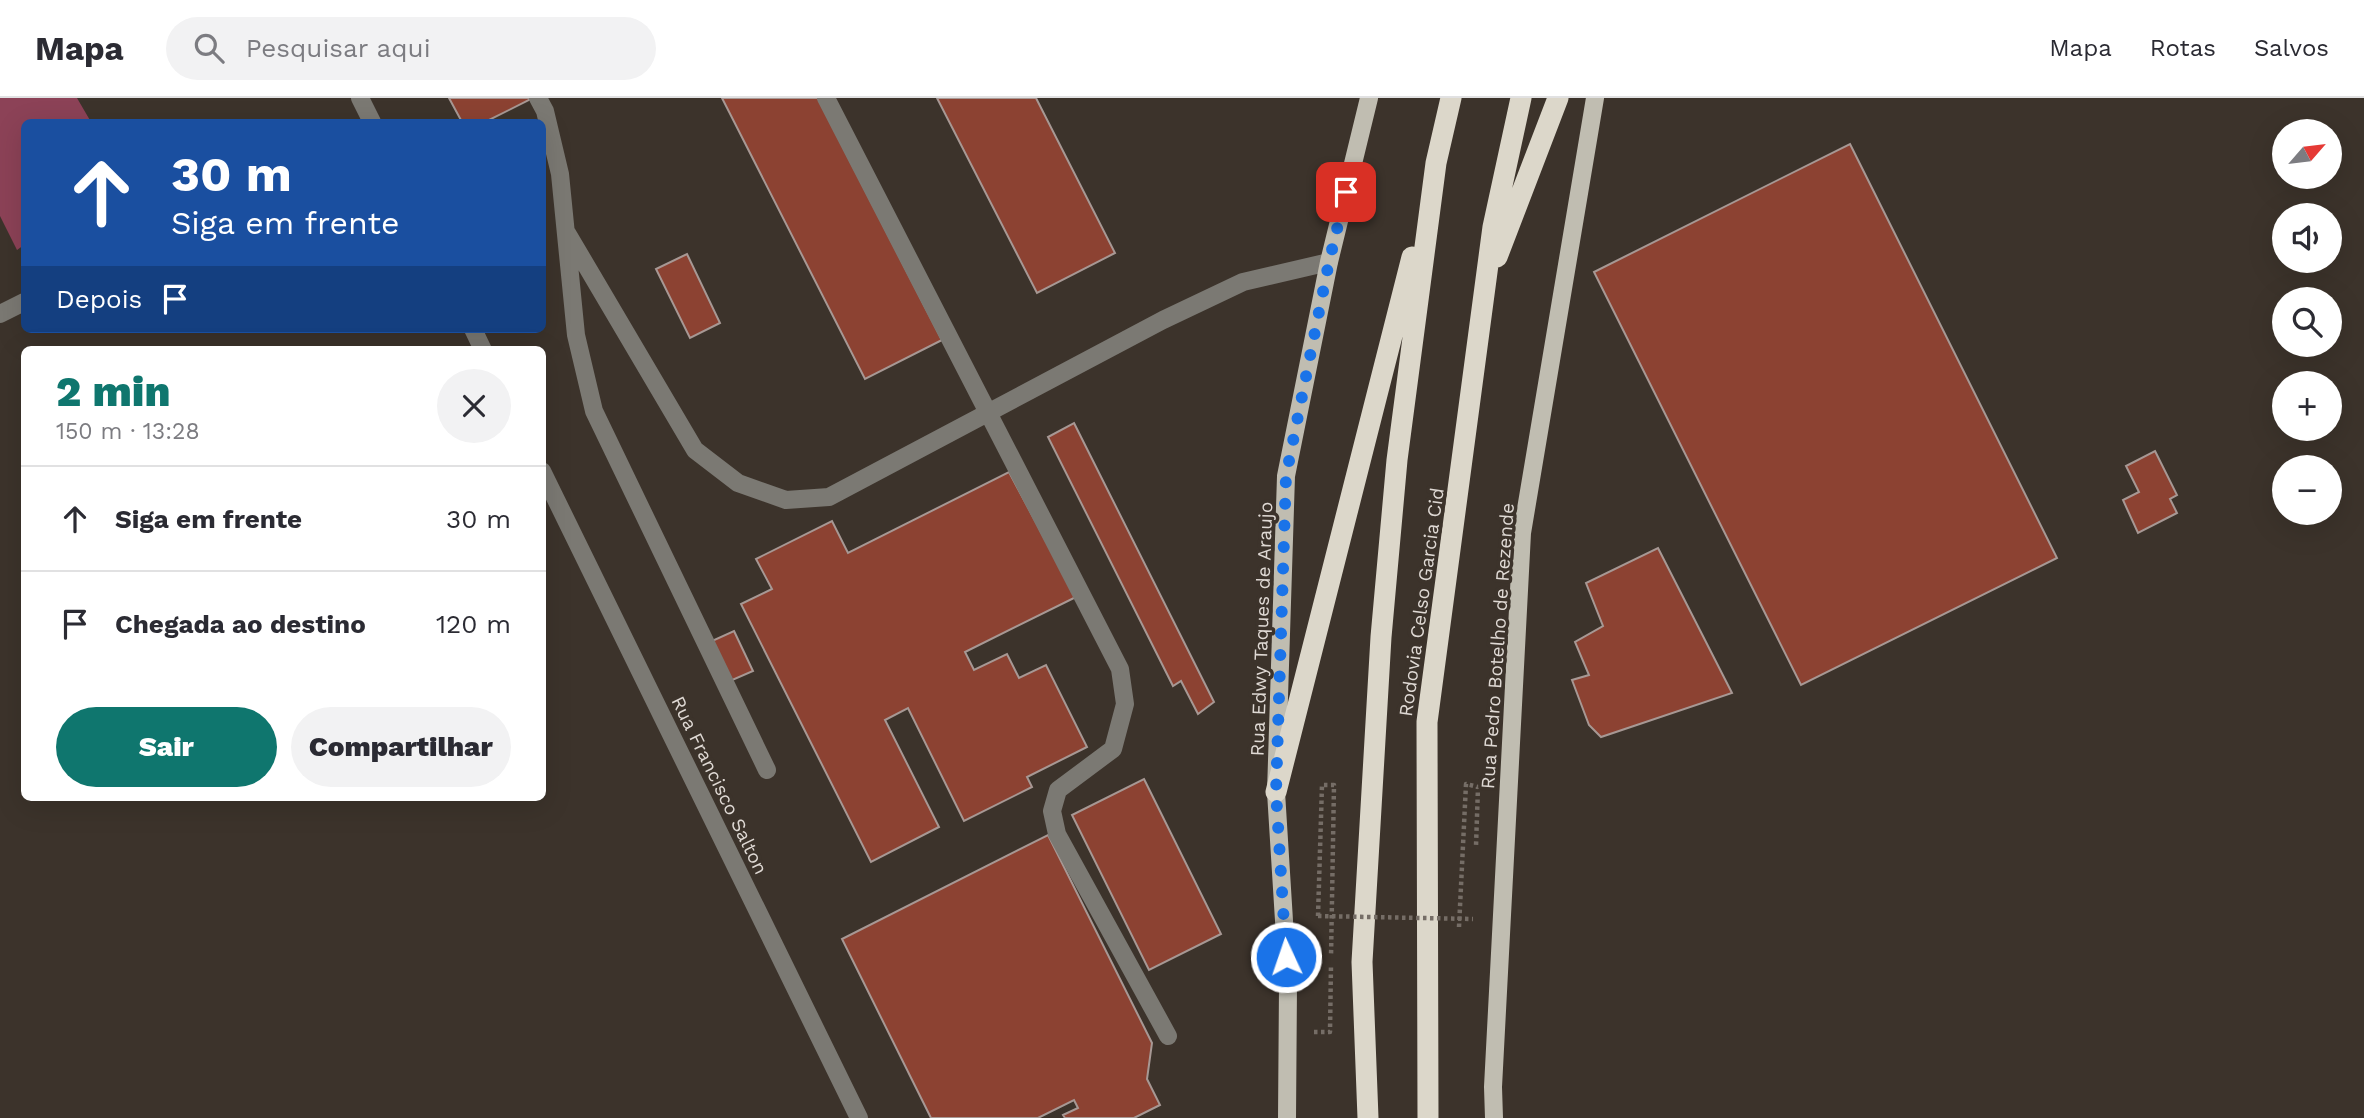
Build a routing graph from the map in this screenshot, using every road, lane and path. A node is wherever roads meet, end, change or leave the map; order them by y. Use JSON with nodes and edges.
{"nodes":[{"id":1,"x":360,"y":98,"type":"edge"},
{"id":2,"x":538,"y":98,"type":"edge"},
{"id":3,"x":826,"y":98,"type":"edge"},
{"id":4,"x":1369,"y":98,"type":"edge"},
{"id":5,"x":1451,"y":98,"type":"edge"},
{"id":6,"x":1521,"y":98,"type":"edge"},
{"id":7,"x":1558,"y":98,"type":"edge"},
{"id":8,"x":1595,"y":98,"type":"edge"},
{"id":9,"x":370,"y":119,"type":"edge"},
{"id":10,"x":1436,"y":163,"type":"junction"},
{"id":11,"x":567,"y":233,"type":"junction"},
{"id":12,"x":1329,"y":262,"type":"junction"},
{"id":13,"x":1487,"y":285,"type":"junction"},
{"id":14,"x":21,"y":304,"type":"edge"},
{"id":15,"x":0,"y":314,"type":"edge"},
{"id":16,"x":988,"y":414,"type":"junction"},
{"id":17,"x":546,"y":479,"type":"edge"},
{"id":18,"x":767,"y":770,"type":"dead end"},
{"id":19,"x":1276,"y":792,"type":"junction"},
{"id":20,"x":1476,"y":849,"type":"dead end"},
{"id":21,"x":1459,"y":930,"type":"dead end"},
{"id":22,"x":1473,"y":932,"type":"dead end"},
{"id":23,"x":1308,"y":1031,"type":"dead end"},
{"id":24,"x":1168,"y":1036,"type":"dead end"},
{"id":25,"x":859,"y":1118,"type":"edge"},
{"id":26,"x":1287,"y":1118,"type":"edge"},
{"id":27,"x":1368,"y":1118,"type":"edge"},
{"id":28,"x":1428,"y":1118,"type":"edge"},
{"id":29,"x":1494,"y":1118,"type":"edge"}],
"edges":[{"from":1,"to":9,"type":"street"},
{"from":2,"to":11,"type":"street"},
{"from":3,"to":16,"type":"street"},
{"from":4,"to":12,"type":"main road","name":"Rua Edwy Taques de Araujo"},
{"from":5,"to":10,"type":"highway","name":"Rodovia Celso Garcia Cid"},
{"from":6,"to":13,"type":"highway","name":"Rodovia Celso Garcia Cid"},
{"from":7,"to":13,"type":"highway"},
{"from":8,"to":29,"type":"main road","name":"Rua Pedro Botelho de Rezende"},
{"from":10,"to":19,"type":"highway"},
{"from":10,"to":27,"type":"highway","name":"Rodovia Celso Garcia Cid"},
{"from":11,"to":16,"type":"street"},
{"from":11,"to":18,"type":"street"},
{"from":12,"to":16,"type":"street"},
{"from":12,"to":19,"type":"main road","name":"Rua Edwy Taques de Araujo"},
{"from":13,"to":28,"type":"highway","name":"Rodovia Celso Garcia Cid"},
{"from":14,"to":15,"type":"street"},
{"from":16,"to":24,"type":"street"},
{"from":17,"to":25,"type":"street","name":"Rua Francisco Salton"},
{"from":19,"to":26,"type":"main road","name":"Rua Edwy Taques de Araujo"},
{"from":20,"to":21,"type":"path"},
{"from":22,"to":23,"type":"path","bridge":true}]}
